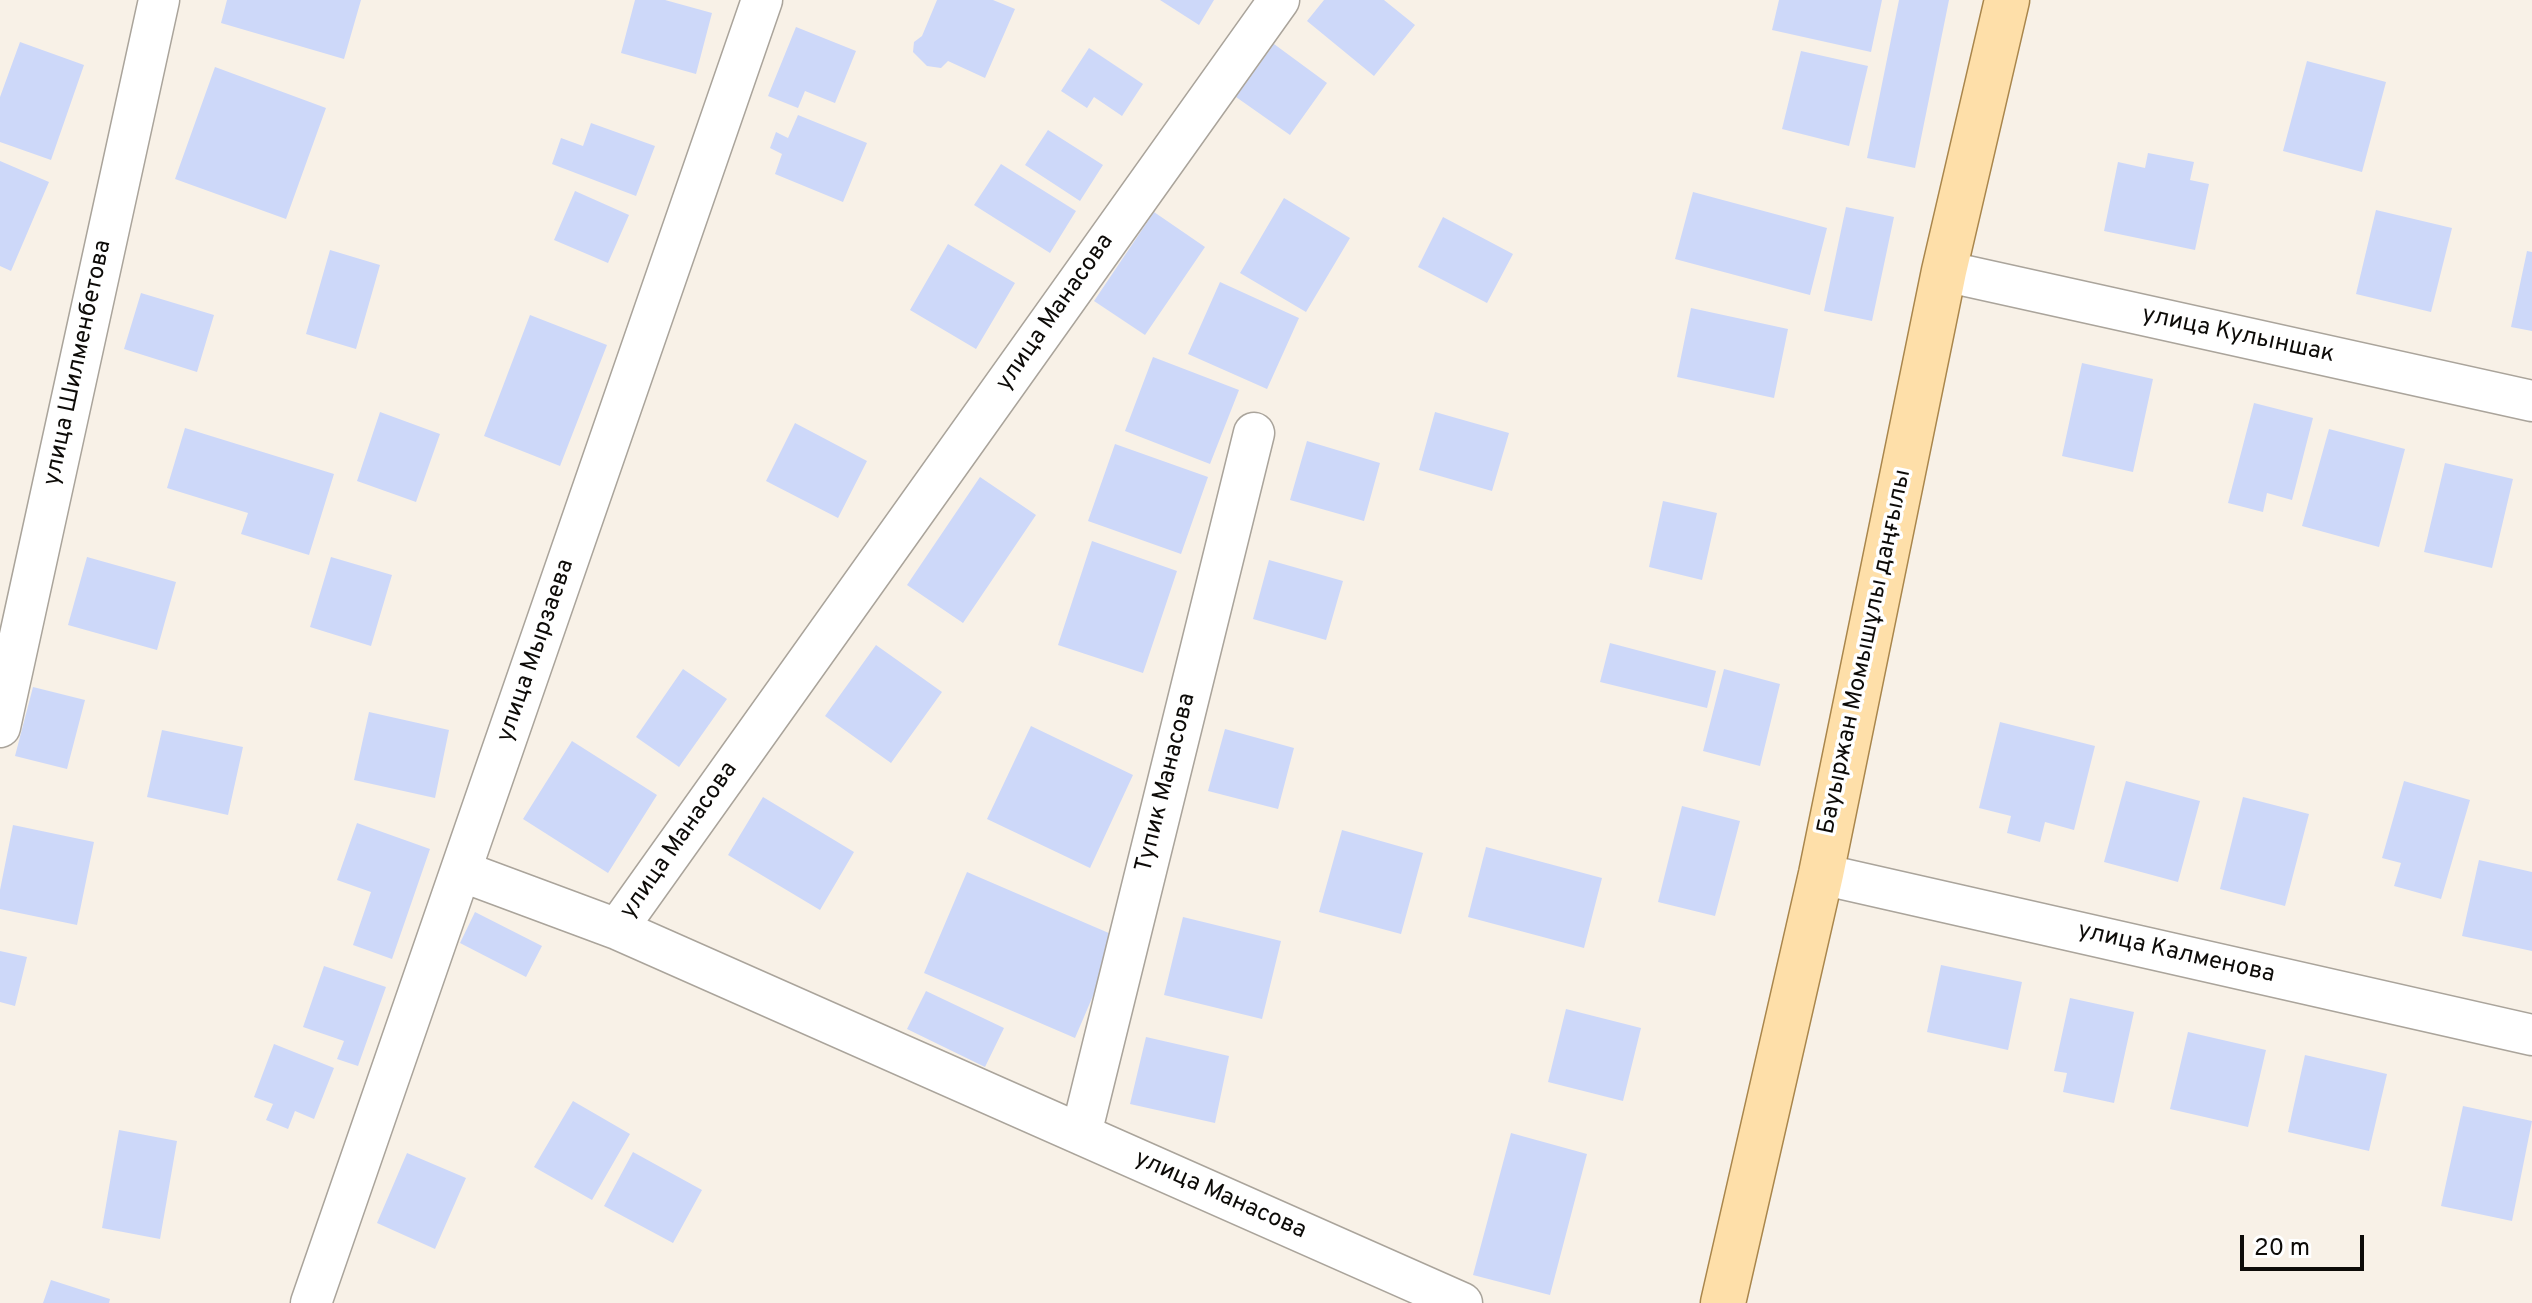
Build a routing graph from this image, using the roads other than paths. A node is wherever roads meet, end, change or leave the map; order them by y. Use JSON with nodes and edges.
{"nodes":[{"id":1,"x":159,"y":0,"type":"edge"},
{"id":2,"x":762,"y":0,"type":"edge"},
{"id":3,"x":1279,"y":0,"type":"edge"},
{"id":4,"x":2007,"y":0,"type":"edge"},
{"id":5,"x":1944,"y":271,"type":"junction"},
{"id":6,"x":2532,"y":401,"type":"edge"},
{"id":7,"x":1254,"y":433,"type":"dead end"},
{"id":8,"x":0,"y":727,"type":"edge"},
{"id":9,"x":461,"y":871,"type":"junction"},
{"id":10,"x":1821,"y":874,"type":"junction"},
{"id":11,"x":617,"y":929,"type":"junction"},
{"id":12,"x":2532,"y":1035,"type":"edge"},
{"id":13,"x":1081,"y":1134,"type":"junction"},
{"id":14,"x":311,"y":1303,"type":"edge"},
{"id":15,"x":1462,"y":1303,"type":"edge"},
{"id":16,"x":1723,"y":1303,"type":"edge"}],
"edges":[{"from":1,"to":8,"type":"street","name":"улица Шилменбетова"},
{"from":2,"to":9,"type":"street","name":"улица Мырзаева"},
{"from":3,"to":11,"type":"street","name":"улица Манасова"},
{"from":4,"to":5,"type":"main road","name":"Бауыржан Момышұлы даңғылы"},
{"from":5,"to":6,"type":"street","name":"улица Кулыншак"},
{"from":5,"to":10,"type":"main road","name":"Бауыржан Момышұлы даңғылы"},
{"from":7,"to":13,"type":"street","name":"Тупик Манасова"},
{"from":9,"to":11,"type":"street"},
{"from":9,"to":14,"type":"street","name":"улица Мырзаева"},
{"from":10,"to":12,"type":"street","name":"улица Калменова"},
{"from":10,"to":16,"type":"main road","name":"Бауыржан Момышұлы даңғылы"},
{"from":11,"to":13,"type":"street","name":"улица Манасова"},
{"from":13,"to":15,"type":"street","name":"улица Манасова"}]}
